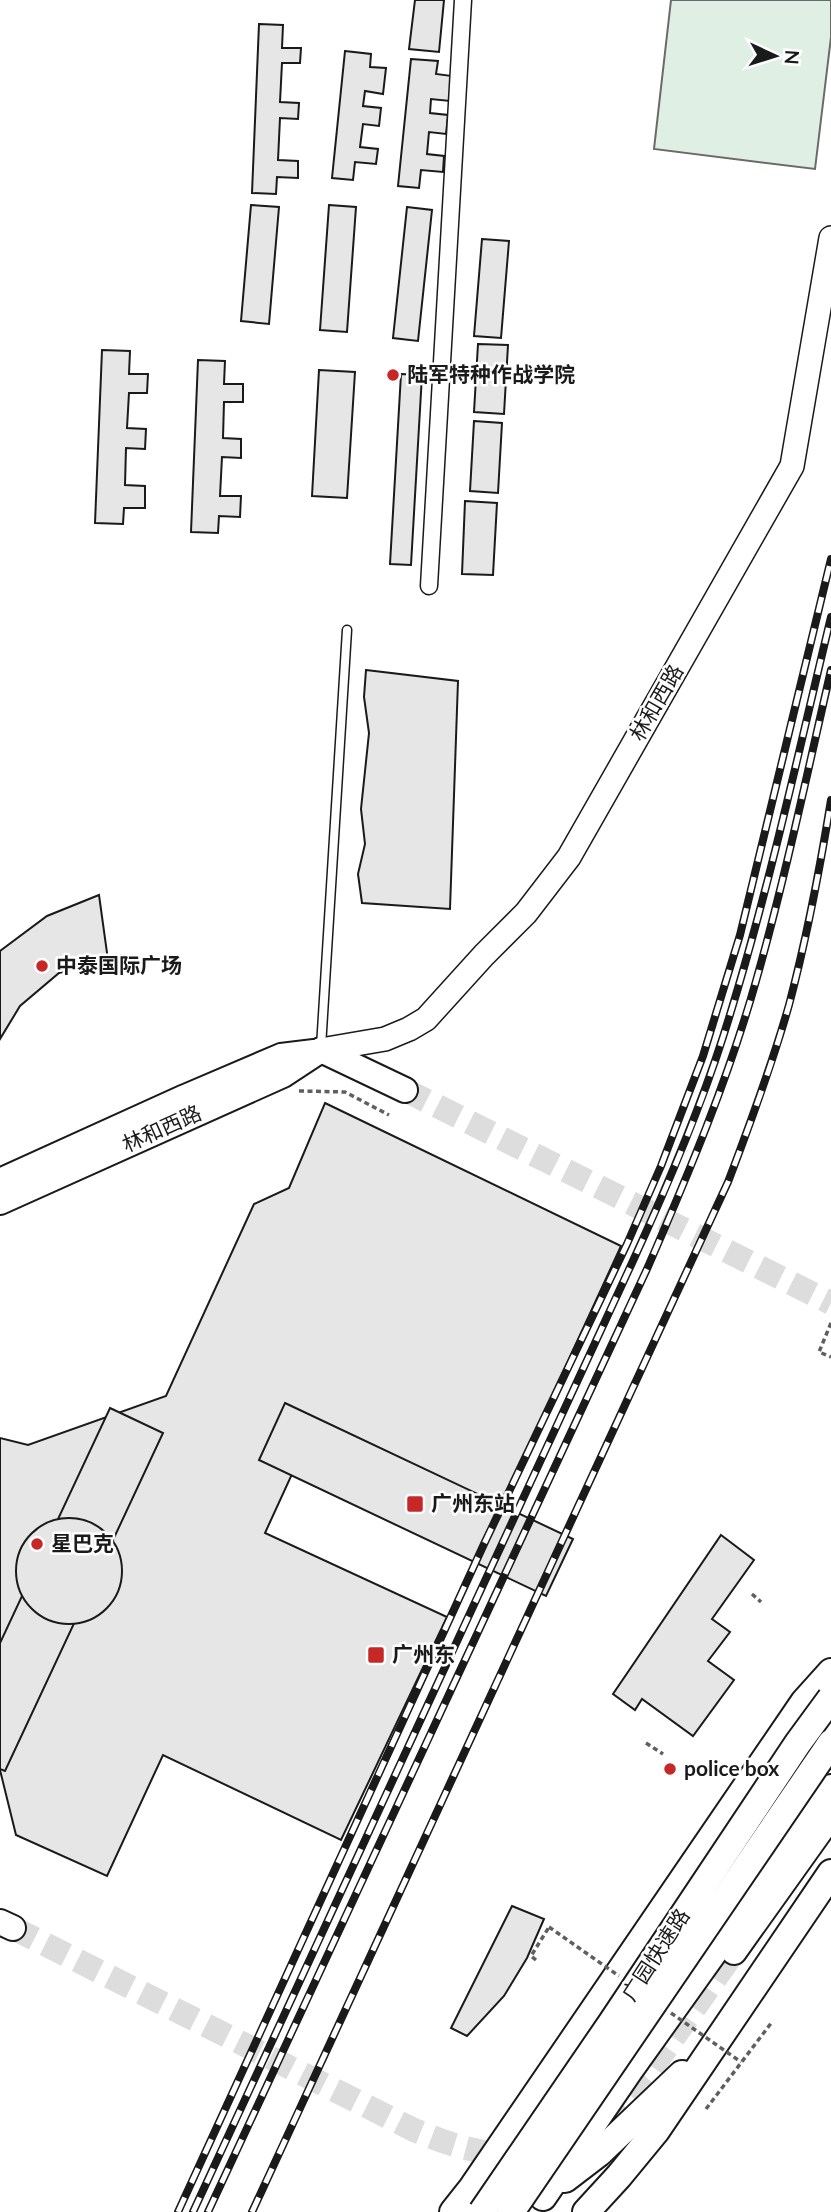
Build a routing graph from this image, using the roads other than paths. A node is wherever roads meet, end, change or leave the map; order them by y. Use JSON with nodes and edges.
{"nodes":[{"id":1,"x":463,"y":0,"type":"edge"},
{"id":2,"x":831,"y":238,"type":"edge"},
{"id":3,"x":429,"y":586,"type":"dead end"},
{"id":4,"x":347,"y":631,"type":"dead end"},
{"id":5,"x":321,"y":1050,"type":"junction"},
{"id":6,"x":405,"y":1090,"type":"tunnel mouth"},
{"id":7,"x":0,"y":1181,"type":"edge"},
{"id":8,"x":0,"y":1202,"type":"edge"},
{"id":9,"x":831,"y":1672,"type":"edge"},
{"id":10,"x":831,"y":1698,"type":"edge"},
{"id":11,"x":831,"y":1743,"type":"edge"},
{"id":12,"x":831,"y":1788,"type":"edge"},
{"id":13,"x":831,"y":1816,"type":"edge"},
{"id":14,"x":831,"y":1873,"type":"edge"},
{"id":15,"x":734,"y":1952,"type":"tunnel mouth"},
{"id":16,"x":711,"y":2047,"type":"junction"},
{"id":17,"x":472,"y":2188,"type":"junction"},
{"id":18,"x":542,"y":2197,"type":"junction"},
{"id":19,"x":453,"y":2212,"type":"edge"},
{"id":20,"x":482,"y":2212,"type":"edge"},
{"id":21,"x":499,"y":2212,"type":"edge"},
{"id":22,"x":513,"y":2212,"type":"edge"},
{"id":23,"x":586,"y":2212,"type":"edge"}],
"edges":[{"from":1,"to":3,"type":"street"},
{"from":2,"to":5,"type":"main road","name":"林和西路"},
{"from":4,"to":5,"type":"lane"},
{"from":5,"to":6,"type":"main road"},
{"from":5,"to":7,"type":"main road","name":"林和西路"},
{"from":5,"to":8,"type":"main road","name":"林和西路"},
{"from":9,"to":17,"type":"highway"},
{"from":10,"to":20,"type":"highway","name":"广园快速路","bridge":true},
{"from":11,"to":22,"type":"highway","name":"广园快速路","bridge":true},
{"from":12,"to":18,"type":"highway"},
{"from":13,"to":15,"type":"main road"},
{"from":14,"to":16,"type":"highway"},
{"from":16,"to":18,"type":"highway"},
{"from":16,"to":23,"type":"highway"},
{"from":17,"to":19,"type":"highway"},
{"from":17,"to":21,"type":"highway"},
{"from":18,"to":22,"type":"highway"}]}
